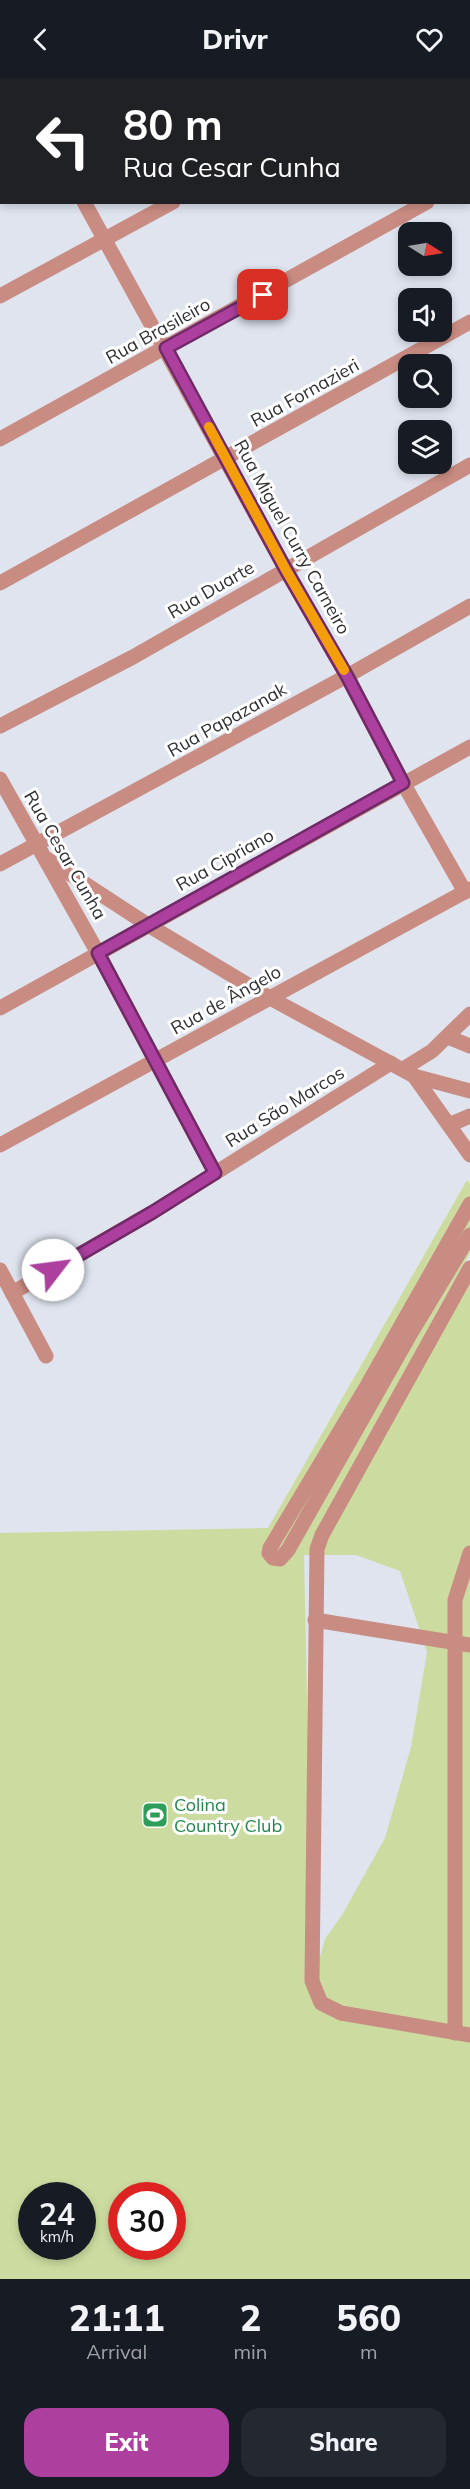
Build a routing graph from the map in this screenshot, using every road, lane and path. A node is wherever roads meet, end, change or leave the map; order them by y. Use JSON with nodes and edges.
{"nodes":[{"id":1,"x":85,"y":204,"type":"edge"},
{"id":2,"x":168,"y":204,"type":"edge"},
{"id":3,"x":423,"y":204,"type":"edge"},
{"id":4,"x":105,"y":240,"type":"junction"},
{"id":5,"x":0,"y":296,"type":"edge"},
{"id":6,"x":470,"y":322,"type":"edge"},
{"id":7,"x":166,"y":348,"type":"junction"},
{"id":8,"x":0,"y":439,"type":"edge"},
{"id":9,"x":226,"y":459,"type":"junction"},
{"id":10,"x":470,"y":465,"type":"edge"},
{"id":11,"x":286,"y":570,"type":"junction"},
{"id":12,"x":0,"y":583,"type":"edge"},
{"id":13,"x":470,"y":606,"type":"edge"},
{"id":14,"x":347,"y":676,"type":"junction"},
{"id":15,"x":0,"y":726,"type":"edge"},
{"id":16,"x":470,"y":747,"type":"edge"},
{"id":17,"x":0,"y":778,"type":"edge"},
{"id":18,"x":403,"y":783,"type":"junction"},
{"id":19,"x":36,"y":846,"type":"junction"},
{"id":20,"x":47,"y":859,"type":"junction"},
{"id":21,"x":0,"y":864,"type":"edge"},
{"id":22,"x":468,"y":890,"type":"edge"},
{"id":23,"x":148,"y":925,"type":"junction"},
{"id":24,"x":98,"y":953,"type":"junction"},
{"id":25,"x":270,"y":998,"type":"junction"},
{"id":26,"x":0,"y":1008,"type":"edge"},
{"id":27,"x":470,"y":1014,"type":"edge"},
{"id":28,"x":448,"y":1037,"type":"junction"},
{"id":29,"x":470,"y":1047,"type":"edge"},
{"id":30,"x":155,"y":1062,"type":"junction"},
{"id":31,"x":403,"y":1070,"type":"junction"},
{"id":32,"x":468,"y":1093,"type":"edge"},
{"id":33,"x":470,"y":1116,"type":"edge"},
{"id":34,"x":449,"y":1125,"type":"junction"},
{"id":35,"x":0,"y":1145,"type":"edge"},
{"id":36,"x":470,"y":1155,"type":"edge"},
{"id":37,"x":215,"y":1173,"type":"junction"},
{"id":38,"x":470,"y":1204,"type":"edge"},
{"id":39,"x":470,"y":1235,"type":"edge"},
{"id":40,"x":470,"y":1268,"type":"edge"},
{"id":41,"x":0,"y":1270,"type":"edge"},
{"id":42,"x":12,"y":1293,"type":"junction"},
{"id":43,"x":46,"y":1356,"type":"dead end"},
{"id":44,"x":470,"y":1553,"type":"edge"},
{"id":45,"x":315,"y":1620,"type":"junction"},
{"id":46,"x":463,"y":1644,"type":"edge"},
{"id":47,"x":463,"y":1768,"type":"edge"},
{"id":48,"x":463,"y":1901,"type":"edge"},
{"id":49,"x":463,"y":2034,"type":"edge"}],
"edges":[{"from":1,"to":4,"type":"street","name":"Rua Miguel Curry Carneiro"},
{"from":2,"to":4,"type":"street"},
{"from":3,"to":7,"type":"street","name":"Rua Brasileiro"},
{"from":4,"to":5,"type":"street"},
{"from":4,"to":7,"type":"street","name":"Rua Miguel Curry Carneiro"},
{"from":6,"to":9,"type":"street","name":"Rua Fornazieri"},
{"from":7,"to":8,"type":"street","name":"Rua Brasileiro"},
{"from":7,"to":9,"type":"street","name":"Rua Miguel Curry Carneiro"},
{"from":9,"to":11,"type":"street","name":"Rua Miguel Curry Carneiro"},
{"from":9,"to":12,"type":"street","name":"Rua Fornazieri"},
{"from":10,"to":11,"type":"street","name":"Rua Duarte"},
{"from":11,"to":14,"type":"street","name":"Rua Miguel Curry Carneiro"},
{"from":11,"to":15,"type":"street","name":"Rua Duarte"},
{"from":13,"to":14,"type":"street","name":"Rua Papazanak"},
{"from":14,"to":18,"type":"street","name":"Rua Miguel Curry Carneiro"},
{"from":14,"to":19,"type":"street","name":"Rua Papazanak"},
{"from":16,"to":18,"type":"street","name":"Rua Cipriano"},
{"from":17,"to":19,"type":"street","name":"Rua Cesar Cunha"},
{"from":18,"to":22,"type":"street","name":"Rua Miguel Curry Carneiro"},
{"from":18,"to":23,"type":"street","name":"Rua Cipriano"},
{"from":19,"to":20,"type":"street","name":"Rua Cesar Cunha"},
{"from":19,"to":21,"type":"street","name":"Rua Papazanak"},
{"from":20,"to":23,"type":"street"},
{"from":20,"to":24,"type":"street","name":"Rua Cesar Cunha"},
{"from":22,"to":25,"type":"street","name":"Rua de Ângelo"},
{"from":23,"to":24,"type":"street","name":"Rua Cipriano"},
{"from":23,"to":25,"type":"street"},
{"from":24,"to":26,"type":"street","name":"Rua Cipriano"},
{"from":24,"to":30,"type":"street","name":"Rua Cesar Cunha"},
{"from":25,"to":30,"type":"street","name":"Rua de Ângelo"},
{"from":25,"to":31,"type":"street"},
{"from":27,"to":28,"type":"street","name":"Rua São Marcos"},
{"from":28,"to":29,"type":"street"},
{"from":28,"to":31,"type":"street","name":"Rua São Marcos"},
{"from":30,"to":35,"type":"street","name":"Rua de Ângelo"},
{"from":30,"to":37,"type":"street","name":"Rua Cesar Cunha"},
{"from":31,"to":32,"type":"street"},
{"from":31,"to":34,"type":"street"},
{"from":31,"to":37,"type":"street","name":"Rua São Marcos"},
{"from":33,"to":34,"type":"street"},
{"from":34,"to":36,"type":"street"},
{"from":37,"to":42,"type":"street","name":"Rua São Marcos"},
{"from":38,"to":39,"type":"street"},
{"from":40,"to":45,"type":"street"},
{"from":41,"to":42,"type":"street"},
{"from":42,"to":43,"type":"street"},
{"from":44,"to":46,"type":"street"},
{"from":45,"to":46,"type":"street"},
{"from":45,"to":49,"type":"street"},
{"from":46,"to":47,"type":"street"},
{"from":47,"to":48,"type":"street"},
{"from":48,"to":49,"type":"street"}]}
